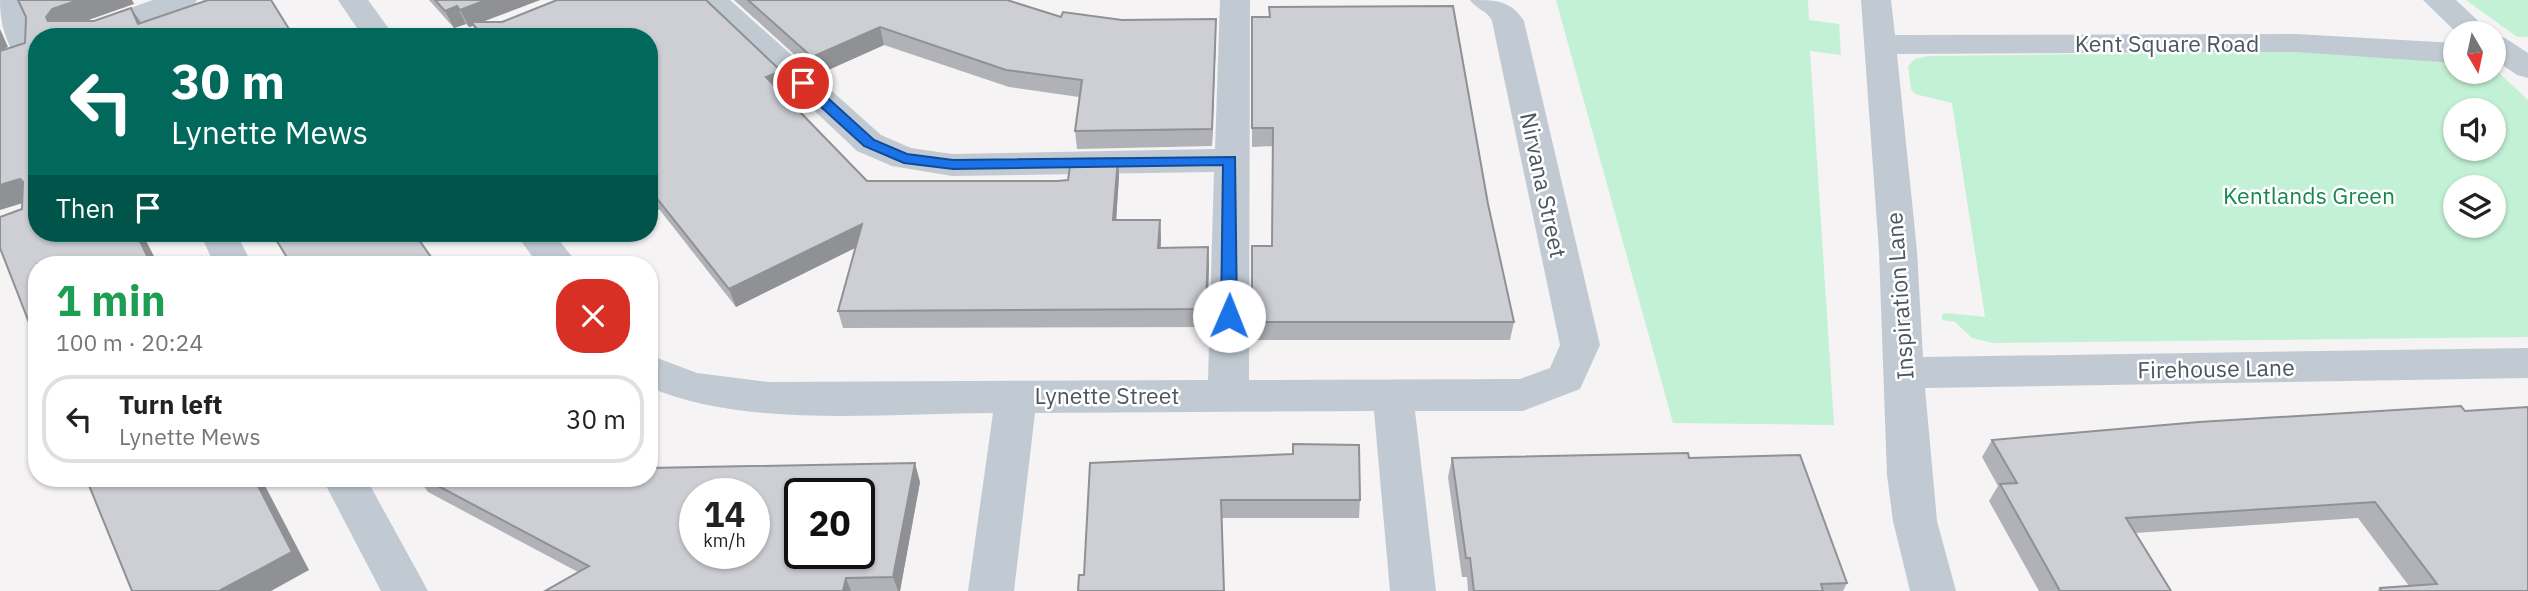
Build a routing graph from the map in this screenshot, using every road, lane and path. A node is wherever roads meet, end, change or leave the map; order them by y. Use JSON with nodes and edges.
{"nodes":[{"id":1,"x":5,"y":0,"type":"edge"},
{"id":2,"x":182,"y":0,"type":"edge"},
{"id":3,"x":353,"y":0,"type":"edge"},
{"id":4,"x":712,"y":0,"type":"edge"},
{"id":5,"x":1236,"y":0,"type":"edge"},
{"id":6,"x":1485,"y":0,"type":"edge"},
{"id":7,"x":1875,"y":0,"type":"edge"},
{"id":8,"x":2438,"y":0,"type":"edge"},
{"id":9,"x":2462,"y":21,"type":"edge"},
{"id":10,"x":103,"y":28,"type":"edge"},
{"id":11,"x":373,"y":28,"type":"edge"},
{"id":12,"x":28,"y":43,"type":"edge"},
{"id":13,"x":1878,"y":45,"type":"junction"},
{"id":14,"x":2443,"y":52,"type":"edge"},
{"id":15,"x":28,"y":54,"type":"edge"},
{"id":16,"x":0,"y":64,"type":"edge"},
{"id":17,"x":1230,"y":160,"type":"junction"},
{"id":18,"x":541,"y":242,"type":"edge"},
{"id":19,"x":553,"y":256,"type":"edge"},
{"id":20,"x":2528,"y":363,"type":"edge"},
{"id":21,"x":1905,"y":373,"type":"junction"},
{"id":22,"x":658,"y":374,"type":"edge"},
{"id":23,"x":1566,"y":378,"type":"joint"},
{"id":24,"x":1228,"y":394,"type":"junction"},
{"id":25,"x":1392,"y":395,"type":"junction"},
{"id":26,"x":1016,"y":396,"type":"junction"},
{"id":27,"x":349,"y":487,"type":"edge"},
{"id":28,"x":405,"y":591,"type":"edge"},
{"id":29,"x":991,"y":591,"type":"edge"},
{"id":30,"x":1413,"y":591,"type":"edge"},
{"id":31,"x":1933,"y":591,"type":"edge"}],
"edges":[{"from":1,"to":12,"type":"street"},
{"from":2,"to":10,"type":"street"},
{"from":3,"to":11,"type":"street"},
{"from":4,"to":17,"type":"street"},
{"from":5,"to":17,"type":"street"},
{"from":6,"to":23,"type":"street","name":"Nirvana Street"},
{"from":7,"to":13,"type":"street","name":"Inspiration Lane"},
{"from":8,"to":9,"type":"street"},
{"from":13,"to":14,"type":"street","name":"Kent Square Road"},
{"from":13,"to":21,"type":"street","name":"Inspiration Lane"},
{"from":15,"to":16,"type":"street"},
{"from":17,"to":24,"type":"street"},
{"from":18,"to":19,"type":"street"},
{"from":20,"to":21,"type":"street","name":"Firehouse Lane"},
{"from":21,"to":31,"type":"street","name":"Inspiration Lane"},
{"from":22,"to":26,"type":"street","name":"Lynette Street"},
{"from":23,"to":25,"type":"street","name":"Lynette Street"},
{"from":24,"to":25,"type":"street","name":"Lynette Street"},
{"from":24,"to":26,"type":"street","name":"Lynette Street"},
{"from":25,"to":30,"type":"street"},
{"from":26,"to":29,"type":"street"},
{"from":27,"to":28,"type":"street"}]}
